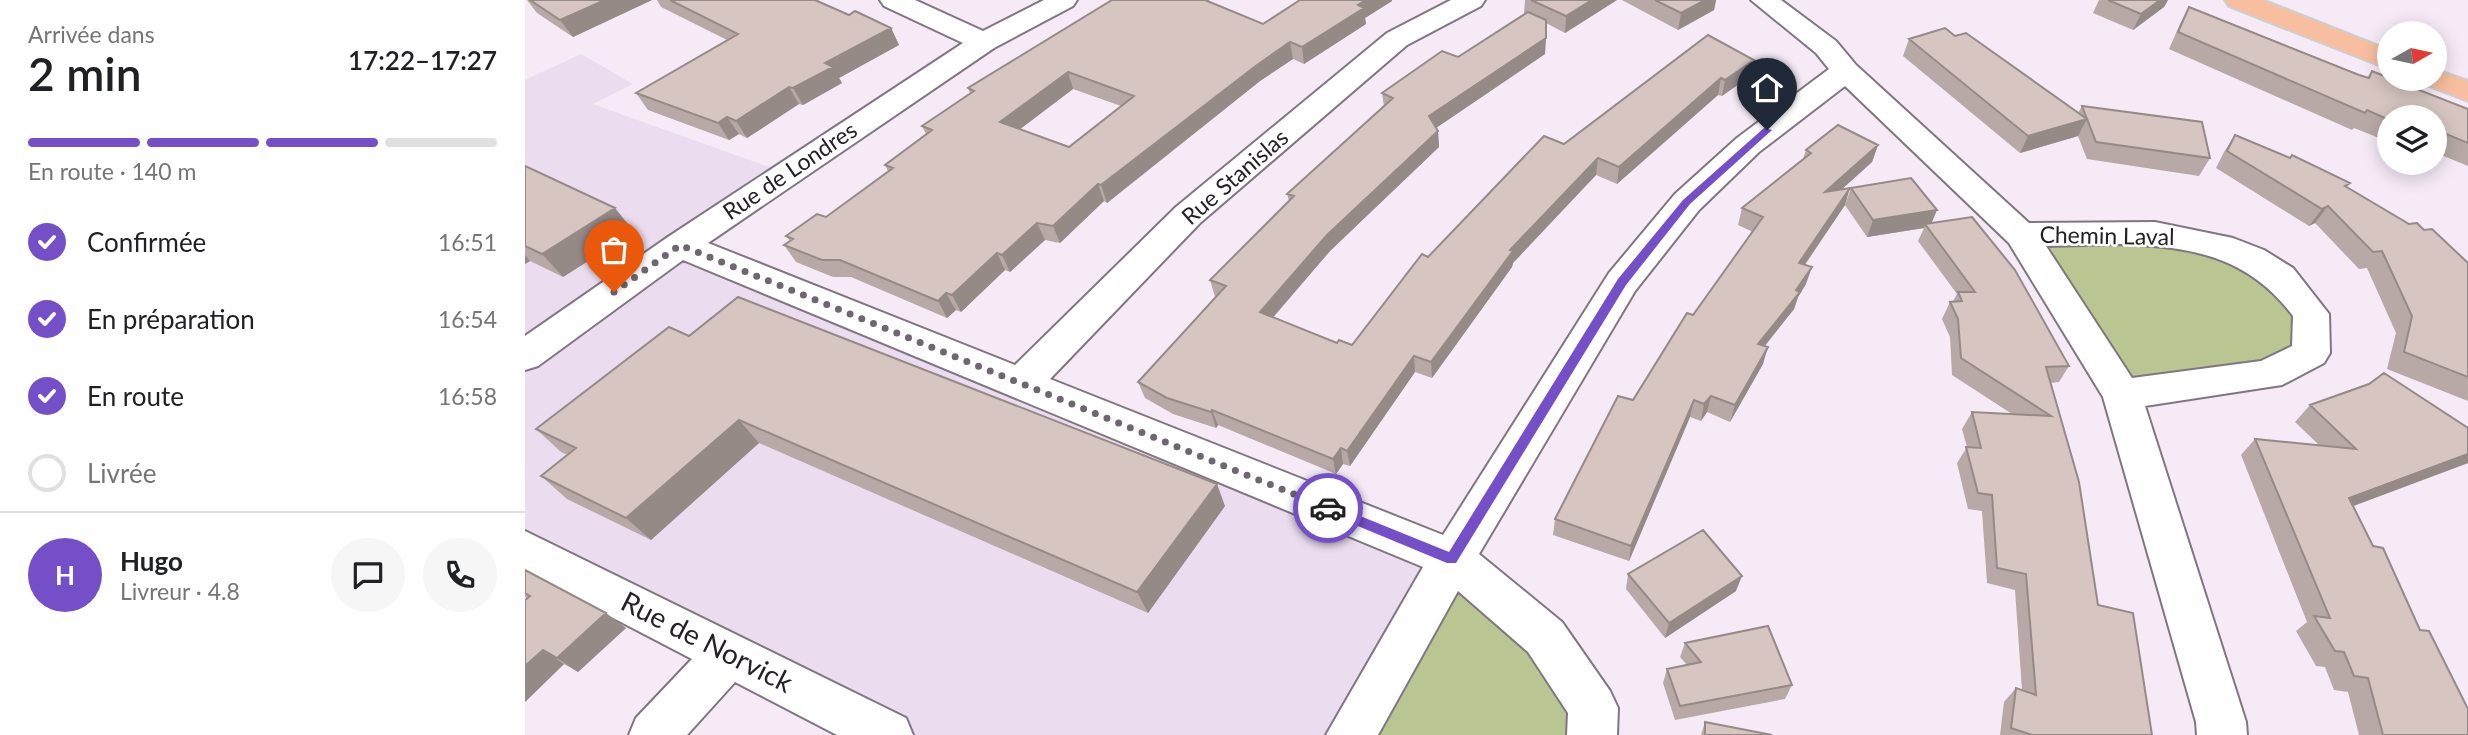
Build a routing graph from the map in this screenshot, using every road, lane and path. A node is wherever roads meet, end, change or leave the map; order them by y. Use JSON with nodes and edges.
{"nodes":[{"id":1,"x":893,"y":0,"type":"edge"},
{"id":2,"x":1064,"y":0,"type":"edge"},
{"id":3,"x":1472,"y":0,"type":"edge"},
{"id":4,"x":1764,"y":0,"type":"edge"},
{"id":5,"x":2238,"y":0,"type":"edge"},
{"id":6,"x":984,"y":42,"type":"junction"},
{"id":7,"x":2377,"y":55,"type":"edge"},
{"id":8,"x":1846,"y":71,"type":"junction"},
{"id":9,"x":2447,"y":83,"type":"edge"},
{"id":10,"x":2468,"y":92,"type":"edge"},
{"id":11,"x":2021,"y":235,"type":"junction"},
{"id":12,"x":680,"y":245,"type":"junction"},
{"id":13,"x":525,"y":356,"type":"edge"},
{"id":14,"x":1021,"y":384,"type":"junction"},
{"id":15,"x":2122,"y":394,"type":"junction"},
{"id":16,"x":525,"y":550,"type":"edge"},
{"id":17,"x":1452,"y":559,"type":"junction"},
{"id":18,"x":729,"y":654,"type":"junction"},
{"id":19,"x":654,"y":735,"type":"edge"},
{"id":20,"x":888,"y":735,"type":"edge"},
{"id":21,"x":1351,"y":735,"type":"edge"},
{"id":22,"x":1591,"y":735,"type":"edge"},
{"id":23,"x":2222,"y":735,"type":"edge"}],
"edges":[{"from":1,"to":6,"type":"street"},
{"from":2,"to":6,"type":"street","name":"Rue de Londres"},
{"from":3,"to":14,"type":"street","name":"Rue Stanislas"},
{"from":4,"to":8,"type":"street","name":"Chemin Laval"},
{"from":5,"to":7,"type":"main road"},
{"from":6,"to":12,"type":"street","name":"Rue de Londres"},
{"from":8,"to":11,"type":"street","name":"Chemin Laval"},
{"from":8,"to":17,"type":"street"},
{"from":9,"to":10,"type":"main road"},
{"from":11,"to":15,"type":"street","name":"Chemin Laval"},
{"from":11,"to":15,"type":"street","name":"Chemin Laval"},
{"from":12,"to":13,"type":"street","name":"Rue de Londres"},
{"from":12,"to":14,"type":"street"},
{"from":14,"to":17,"type":"street"},
{"from":15,"to":23,"type":"street","name":"Chemin Laval"},
{"from":16,"to":18,"type":"street","name":"Rue de Norvick"},
{"from":17,"to":21,"type":"street"},
{"from":17,"to":22,"type":"street"},
{"from":18,"to":19,"type":"street"},
{"from":18,"to":20,"type":"street","name":"Rue de Norvick"}]}
